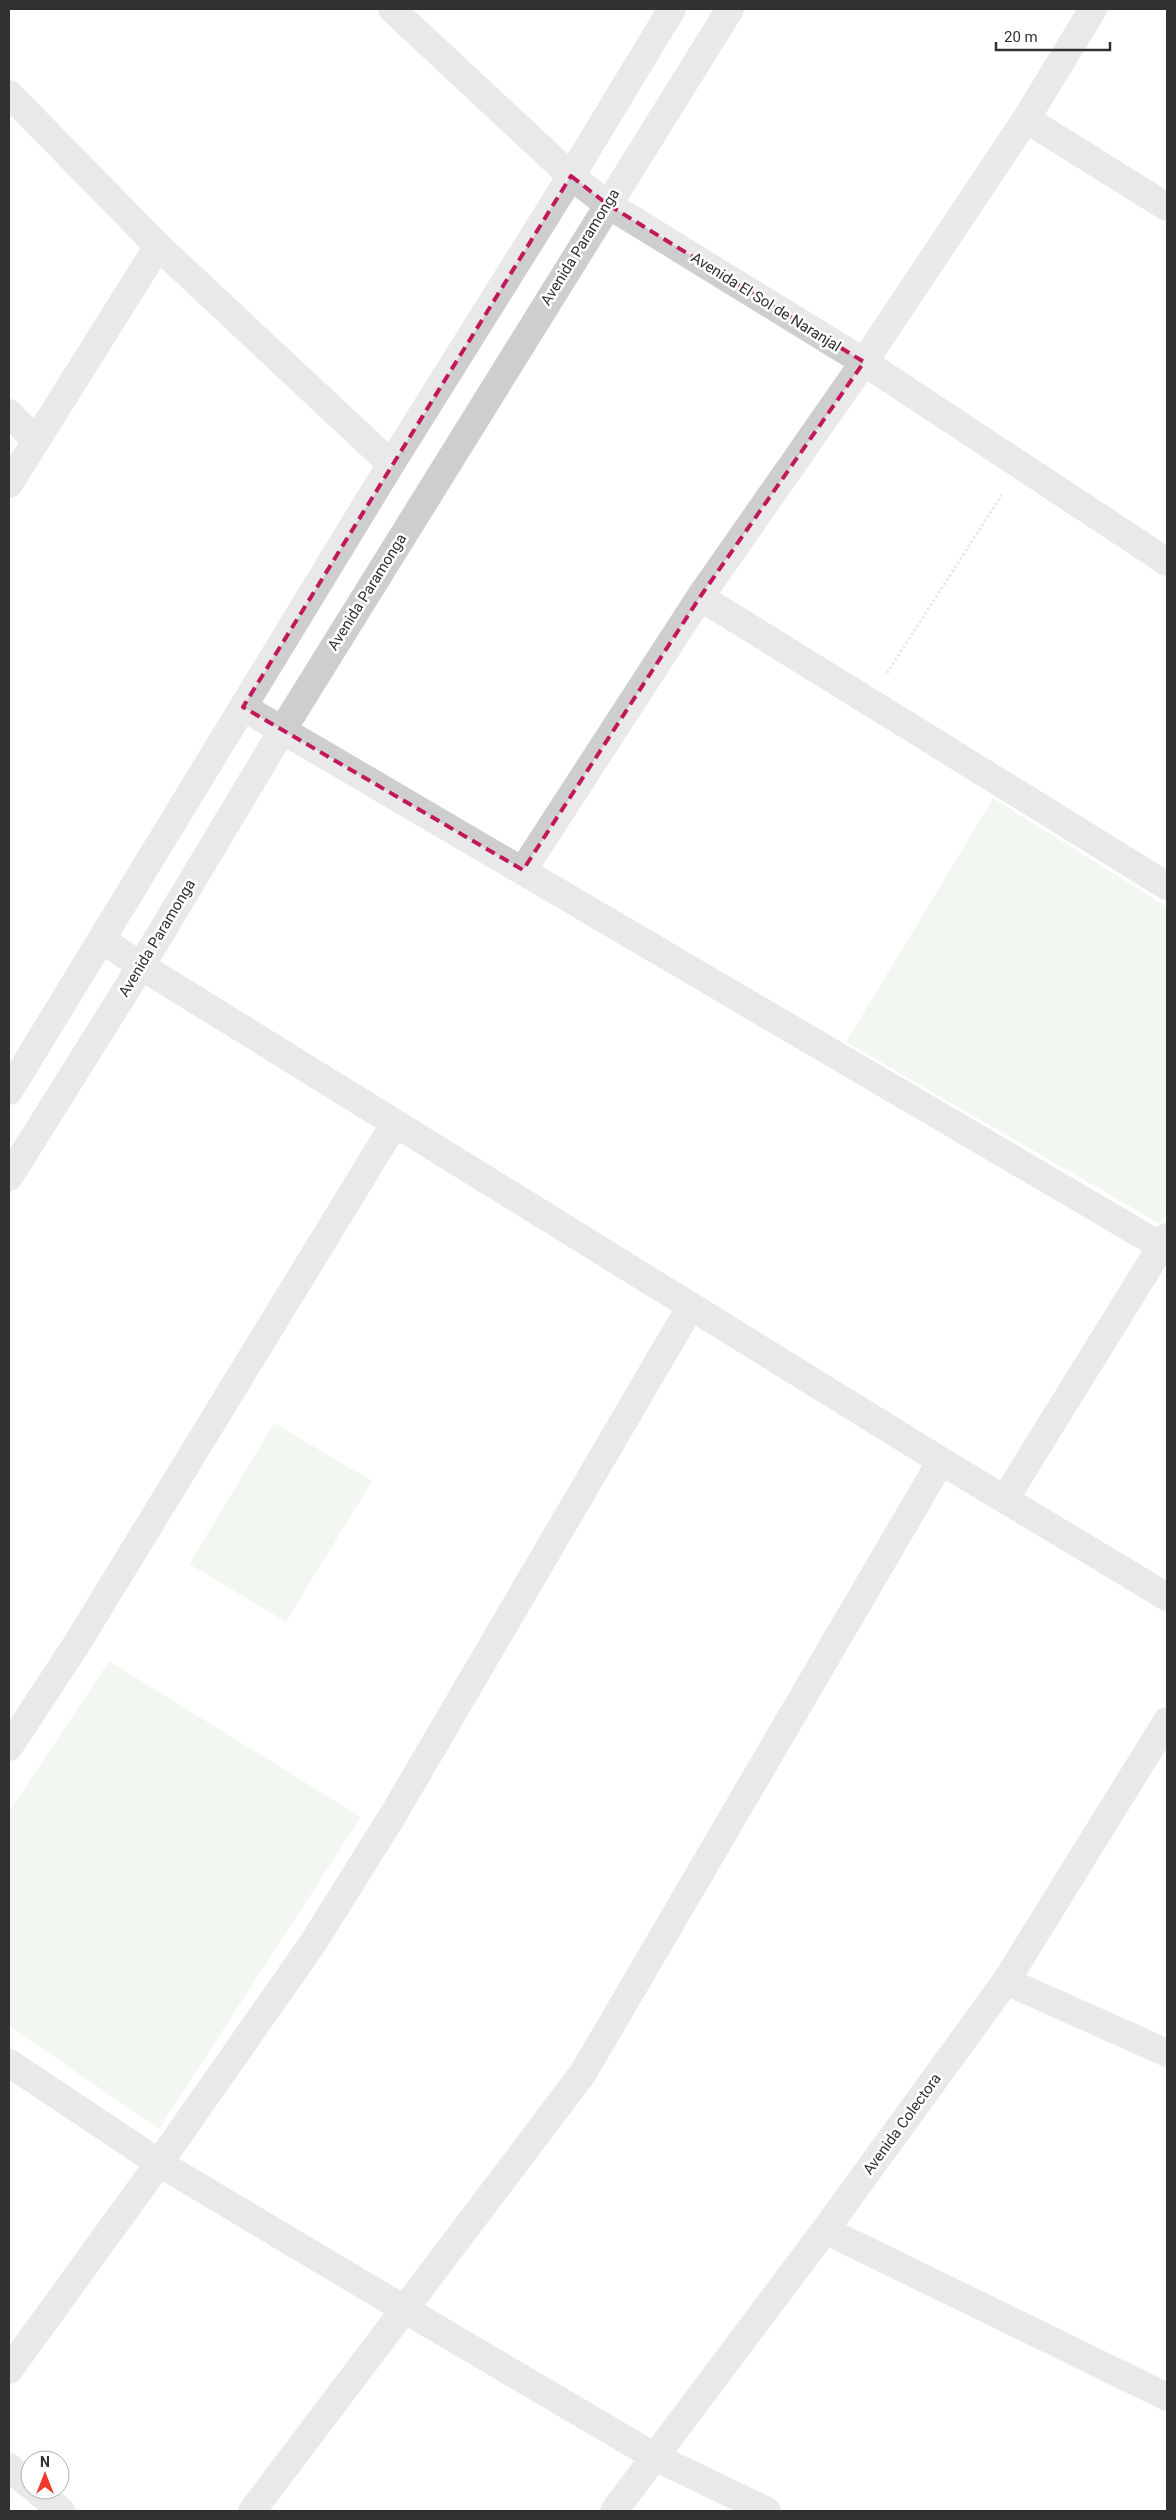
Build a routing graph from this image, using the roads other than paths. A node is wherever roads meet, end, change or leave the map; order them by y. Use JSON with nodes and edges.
{"nodes":[{"id":1,"x":392,"y":9,"type":"edge"},
{"id":2,"x":672,"y":9,"type":"edge"},
{"id":3,"x":730,"y":9,"type":"edge"},
{"id":4,"x":1092,"y":9,"type":"edge"},
{"id":5,"x":9,"y":94,"type":"edge"},
{"id":6,"x":1026,"y":119,"type":"junction"},
{"id":7,"x":571,"y":176,"type":"junction"},
{"id":8,"x":606,"y":204,"type":"junction"},
{"id":9,"x":1167,"y":207,"type":"edge"},
{"id":10,"x":158,"y":246,"type":"junction"},
{"id":11,"x":864,"y":362,"type":"junction"},
{"id":12,"x":9,"y":413,"type":"edge"},
{"id":13,"x":35,"y":440,"type":"junction"},
{"id":14,"x":391,"y":464,"type":"junction"},
{"id":15,"x":9,"y":484,"type":"edge"},
{"id":16,"x":1167,"y":562,"type":"edge"},
{"id":17,"x":700,"y":597,"type":"junction"},
{"id":18,"x":243,"y":707,"type":"junction"},
{"id":19,"x":283,"y":729,"type":"junction"},
{"id":20,"x":523,"y":870,"type":"junction"},
{"id":21,"x":1167,"y":886,"type":"edge"},
{"id":22,"x":103,"y":940,"type":"junction"},
{"id":23,"x":141,"y":966,"type":"junction"},
{"id":24,"x":9,"y":1091,"type":"edge"},
{"id":25,"x":395,"y":1123,"type":"junction"},
{"id":26,"x":9,"y":1177,"type":"edge"},
{"id":27,"x":1164,"y":1241,"type":"edge"},
{"id":28,"x":691,"y":1306,"type":"junction"},
{"id":29,"x":941,"y":1460,"type":"junction"},
{"id":30,"x":1005,"y":1499,"type":"junction"},
{"id":31,"x":1167,"y":1597,"type":"edge"},
{"id":32,"x":1167,"y":1721,"type":"edge"},
{"id":33,"x":9,"y":1747,"type":"edge"},
{"id":34,"x":1006,"y":1981,"type":"junction"},
{"id":35,"x":1167,"y":2053,"type":"edge"},
{"id":36,"x":9,"y":2063,"type":"edge"},
{"id":37,"x":159,"y":2163,"type":"junction"},
{"id":38,"x":825,"y":2230,"type":"junction"},
{"id":39,"x":404,"y":2309,"type":"junction"},
{"id":40,"x":9,"y":2370,"type":"edge"},
{"id":41,"x":1167,"y":2397,"type":"edge"},
{"id":42,"x":655,"y":2457,"type":"junction"},
{"id":43,"x":9,"y":2467,"type":"edge"},
{"id":44,"x":20,"y":2476,"type":"edge"},
{"id":45,"x":48,"y":2500,"type":"edge"},
{"id":46,"x":61,"y":2511,"type":"edge"},
{"id":47,"x":252,"y":2511,"type":"edge"},
{"id":48,"x":614,"y":2511,"type":"edge"},
{"id":49,"x":767,"y":2511,"type":"edge"}],
"edges":[{"from":1,"to":7,"type":"street","name":"Avenida El Sol de Naranjal"},
{"from":2,"to":7,"type":"street"},
{"from":3,"to":8,"type":"street","name":"Avenida Paramonga"},
{"from":4,"to":6,"type":"street"},
{"from":5,"to":10,"type":"street"},
{"from":6,"to":9,"type":"street"},
{"from":6,"to":11,"type":"street"},
{"from":7,"to":8,"type":"street","name":"Avenida El Sol de Naranjal"},
{"from":7,"to":14,"type":"street"},
{"from":8,"to":11,"type":"street","name":"Avenida El Sol de Naranjal"},
{"from":8,"to":19,"type":"street","name":"Avenida Paramonga"},
{"from":10,"to":13,"type":"street"},
{"from":10,"to":14,"type":"street"},
{"from":11,"to":16,"type":"street","name":"Avenida El Sol de Naranjal"},
{"from":11,"to":17,"type":"street"},
{"from":12,"to":13,"type":"street"},
{"from":13,"to":15,"type":"street"},
{"from":14,"to":18,"type":"street"},
{"from":17,"to":20,"type":"street"},
{"from":17,"to":21,"type":"street"},
{"from":18,"to":19,"type":"street"},
{"from":18,"to":22,"type":"street"},
{"from":19,"to":20,"type":"street"},
{"from":19,"to":23,"type":"street","name":"Avenida Paramonga"},
{"from":20,"to":27,"type":"street"},
{"from":22,"to":23,"type":"street"},
{"from":22,"to":24,"type":"street"},
{"from":23,"to":25,"type":"street"},
{"from":23,"to":26,"type":"street","name":"Avenida Paramonga"},
{"from":25,"to":28,"type":"street"},
{"from":25,"to":33,"type":"street"},
{"from":27,"to":30,"type":"street"},
{"from":28,"to":29,"type":"street"},
{"from":28,"to":37,"type":"street"},
{"from":29,"to":30,"type":"street"},
{"from":29,"to":39,"type":"street"},
{"from":30,"to":31,"type":"street"},
{"from":32,"to":34,"type":"street","name":"Avenida Colectora"},
{"from":34,"to":35,"type":"street"},
{"from":34,"to":38,"type":"street","name":"Avenida Colectora"},
{"from":36,"to":37,"type":"street"},
{"from":37,"to":39,"type":"street"},
{"from":37,"to":40,"type":"street"},
{"from":38,"to":41,"type":"street"},
{"from":38,"to":42,"type":"street","name":"Avenida Colectora"},
{"from":39,"to":42,"type":"street"},
{"from":39,"to":47,"type":"street"},
{"from":42,"to":48,"type":"street","name":"Avenida Colectora"},
{"from":42,"to":49,"type":"street"},
{"from":43,"to":44,"type":"street"},
{"from":45,"to":46,"type":"street"}]}
